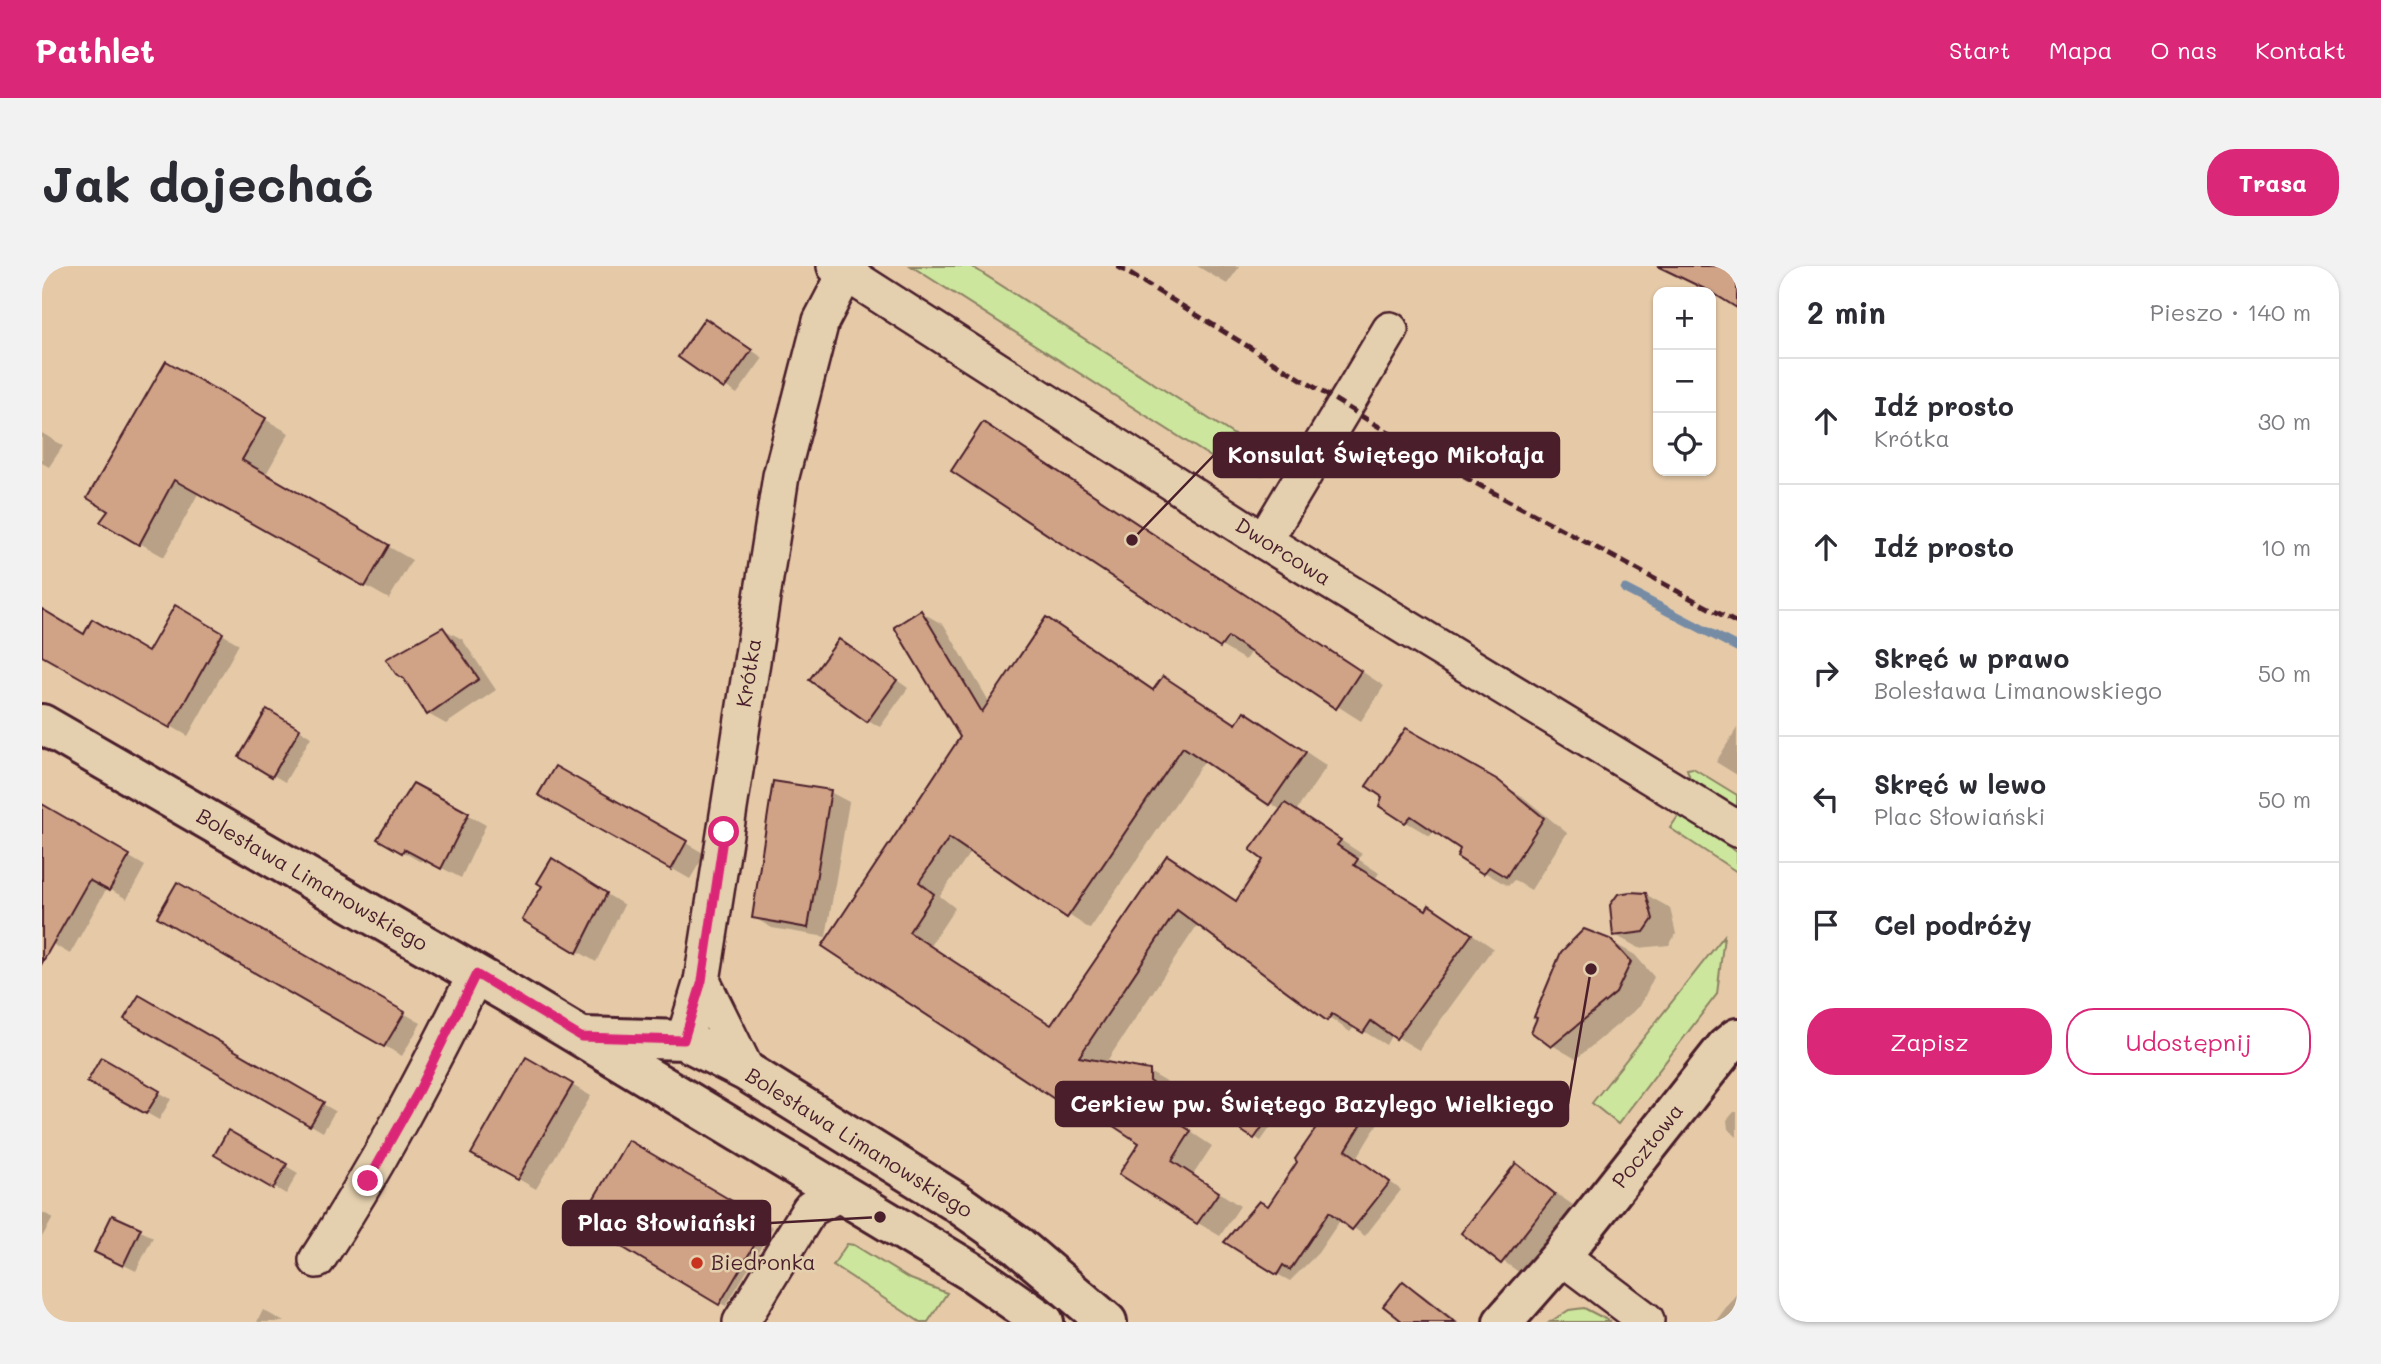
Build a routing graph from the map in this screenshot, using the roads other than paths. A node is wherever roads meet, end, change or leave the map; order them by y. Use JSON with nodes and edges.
{"nodes":[{"id":1,"x":840,"y":270,"type":"edge"},
{"id":2,"x":1390,"y":330,"type":"dead end"},
{"id":3,"x":1264,"y":541,"type":"junction"},
{"id":4,"x":42,"y":724,"type":"edge"},
{"id":5,"x":1737,"y":829,"type":"edge"},
{"id":6,"x":476,"y":974,"type":"junction"},
{"id":7,"x":702,"y":981,"type":"junction"},
{"id":8,"x":581,"y":1037,"type":"junction"},
{"id":9,"x":1737,"y":1038,"type":"edge"},
{"id":10,"x":684,"y":1040,"type":"junction"},
{"id":11,"x":747,"y":1072,"type":"junction"},
{"id":12,"x":716,"y":1119,"type":"junction"},
{"id":13,"x":868,"y":1147,"type":"junction"},
{"id":14,"x":840,"y":1192,"type":"junction"},
{"id":15,"x":1561,"y":1256,"type":"junction"},
{"id":16,"x":317,"y":1259,"type":"dead end"},
{"id":17,"x":1646,"y":1320,"type":"dead end"},
{"id":18,"x":741,"y":1322,"type":"edge"},
{"id":19,"x":1044,"y":1322,"type":"edge"},
{"id":20,"x":1107,"y":1322,"type":"edge"},
{"id":21,"x":1503,"y":1322,"type":"edge"},
{"id":22,"x":1519,"y":1322,"type":"edge"}],
"edges":[{"from":1,"to":3,"type":"street","name":"Dworcowa"},
{"from":1,"to":7,"type":"street","name":"Krótka"},
{"from":2,"to":3,"type":"street"},
{"from":3,"to":5,"type":"street","name":"Dworcowa"},
{"from":4,"to":6,"type":"street","name":"Bolesława Limanowskiego"},
{"from":6,"to":8,"type":"street","name":"Bolesława Limanowskiego"},
{"from":6,"to":16,"type":"street"},
{"from":7,"to":10,"type":"street","name":"Krótka"},
{"from":7,"to":11,"type":"street"},
{"from":8,"to":10,"type":"street","name":"Bolesława Limanowskiego"},
{"from":8,"to":12,"type":"street","name":"Bolesława Limanowskiego"},
{"from":9,"to":15,"type":"street","name":"Pocztowa"},
{"from":10,"to":11,"type":"street","name":"Bolesława Limanowskiego"},
{"from":10,"to":12,"type":"street"},
{"from":11,"to":13,"type":"street","name":"Bolesława Limanowskiego"},
{"from":12,"to":14,"type":"street","name":"Bolesława Limanowskiego"},
{"from":13,"to":14,"type":"street"},
{"from":13,"to":20,"type":"street","name":"Bolesława Limanowskiego"},
{"from":14,"to":18,"type":"street"},
{"from":14,"to":19,"type":"street","name":"Bolesława Limanowskiego"},
{"from":15,"to":17,"type":"street"},
{"from":15,"to":21,"type":"street","name":"Pocztowa"},
{"from":15,"to":22,"type":"street","name":"Pocztowa"}]}
